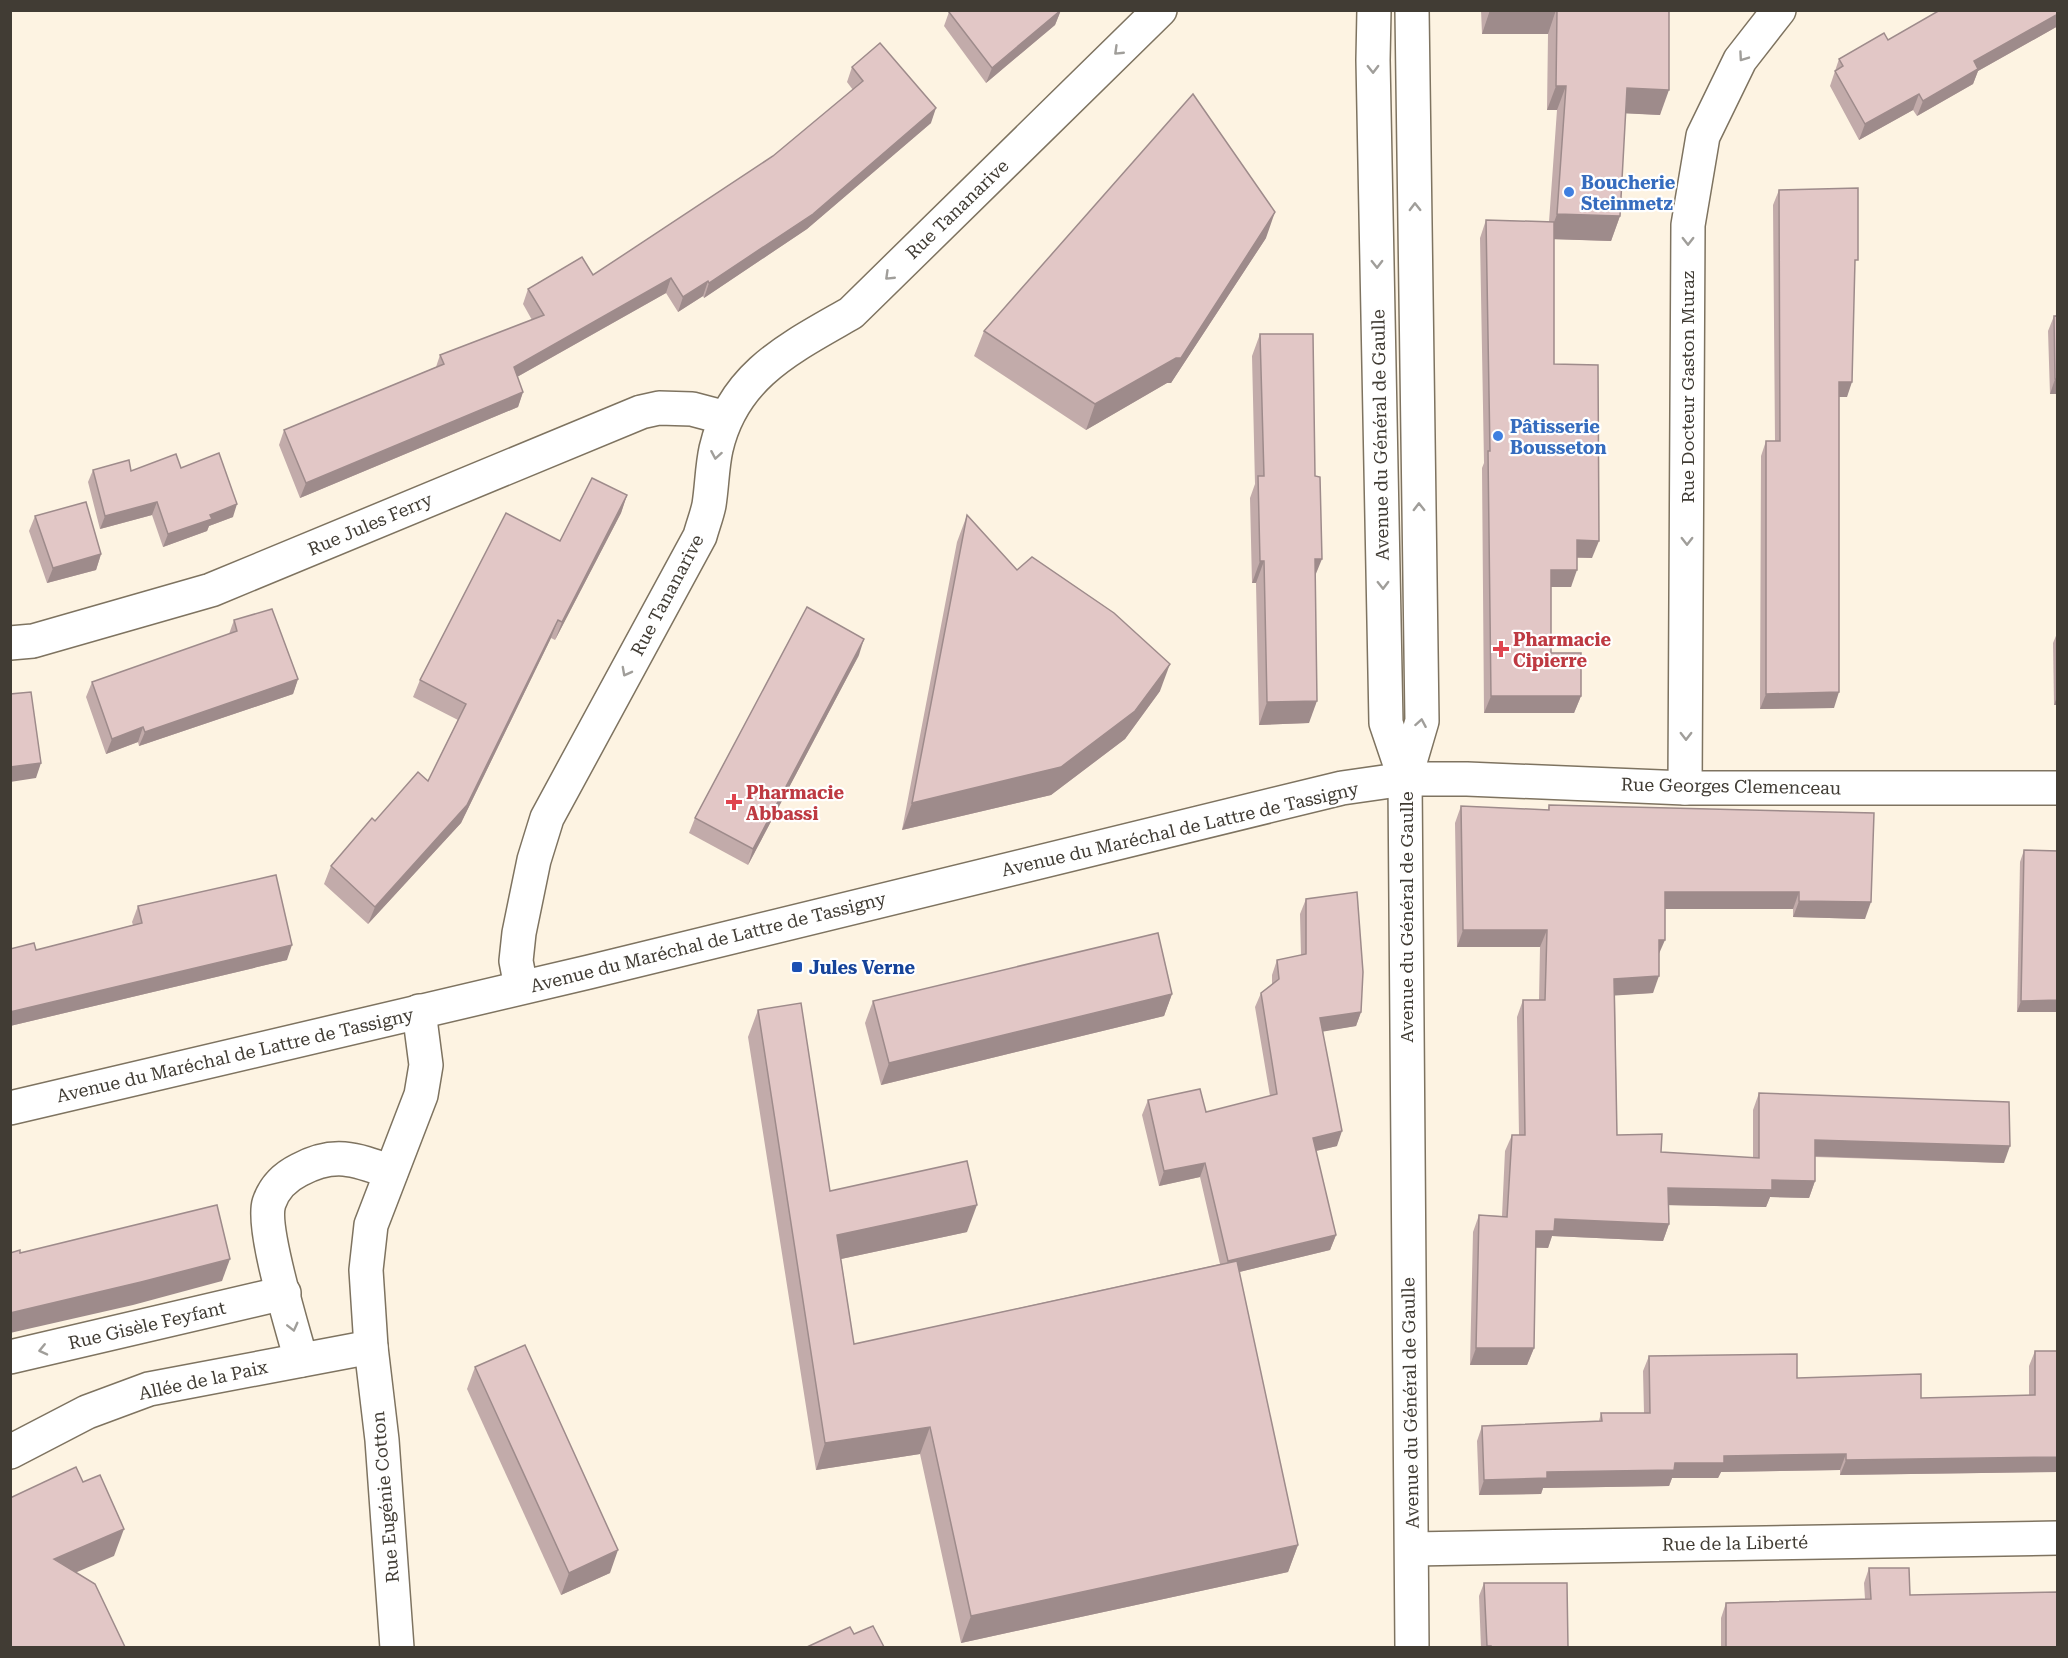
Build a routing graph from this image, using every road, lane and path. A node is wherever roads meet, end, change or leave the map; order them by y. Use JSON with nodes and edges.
{"nodes":[{"id":1,"x":1160,"y":10,"type":"edge"},
{"id":2,"x":1374,"y":10,"type":"edge"},
{"id":3,"x":1412,"y":10,"type":"edge"},
{"id":4,"x":1779,"y":10,"type":"edge"},
{"id":5,"x":726,"y":418,"type":"junction"},
{"id":6,"x":10,"y":643,"type":"edge"},
{"id":7,"x":1405,"y":779,"type":"junction"},
{"id":8,"x":1685,"y":788,"type":"junction"},
{"id":9,"x":2058,"y":788,"type":"edge"},
{"id":10,"x":521,"y":987,"type":"junction"},
{"id":11,"x":419,"y":1011,"type":"junction"},
{"id":12,"x":10,"y":1108,"type":"edge"},
{"id":13,"x":391,"y":1172,"type":"junction"},
{"id":14,"x":284,"y":1293,"type":"junction"},
{"id":15,"x":371,"y":1347,"type":"junction"},
{"id":16,"x":10,"y":1358,"type":"edge"},
{"id":17,"x":301,"y":1360,"type":"junction"},
{"id":18,"x":10,"y":1452,"type":"edge"},
{"id":19,"x":2058,"y":1538,"type":"edge"},
{"id":20,"x":1412,"y":1549,"type":"junction"},
{"id":21,"x":397,"y":1647,"type":"edge"},
{"id":22,"x":1412,"y":1647,"type":"edge"}],
"edges":[{"from":1,"to":5,"type":"street","name":"Rue Tananarive","one_way":true},
{"from":2,"to":7,"type":"street","name":"Avenue du Général de Gaulle","one_way":true},
{"from":7,"to":3,"type":"street","one_way":true},
{"from":4,"to":8,"type":"street","name":"Rue Docteur Gaston Muraz","one_way":true},
{"from":5,"to":6,"type":"street","name":"Rue Jules Ferry"},
{"from":5,"to":10,"type":"street","name":"Rue Tananarive","one_way":true},
{"from":7,"to":8,"type":"street","name":"Rue Georges Clemenceau"},
{"from":7,"to":10,"type":"street","name":"Avenue du Maréchal de Lattre de Tassigny"},
{"from":7,"to":20,"type":"street","name":"Avenue du Général de Gaulle"},
{"from":8,"to":9,"type":"street","name":"Rue Georges Clemenceau"},
{"from":10,"to":11,"type":"street","name":"Avenue du Maréchal de Lattre de Tassigny"},
{"from":11,"to":12,"type":"street","name":"Avenue du Maréchal de Lattre de Tassigny"},
{"from":11,"to":13,"type":"street","name":"Rue Eugénie Cotton"},
{"from":13,"to":14,"type":"street"},
{"from":13,"to":15,"type":"street","name":"Rue Eugénie Cotton"},
{"from":14,"to":16,"type":"street","name":"Rue Gisèle Feyfant","one_way":true},
{"from":14,"to":17,"type":"street","one_way":true},
{"from":15,"to":17,"type":"street","name":"Allée de la Paix"},
{"from":15,"to":21,"type":"street","name":"Rue Eugénie Cotton"},
{"from":17,"to":18,"type":"street","name":"Allée de la Paix"},
{"from":19,"to":20,"type":"street","name":"Rue de la Liberté"},
{"from":20,"to":22,"type":"street","name":"Avenue du Général de Gaulle"}]}
